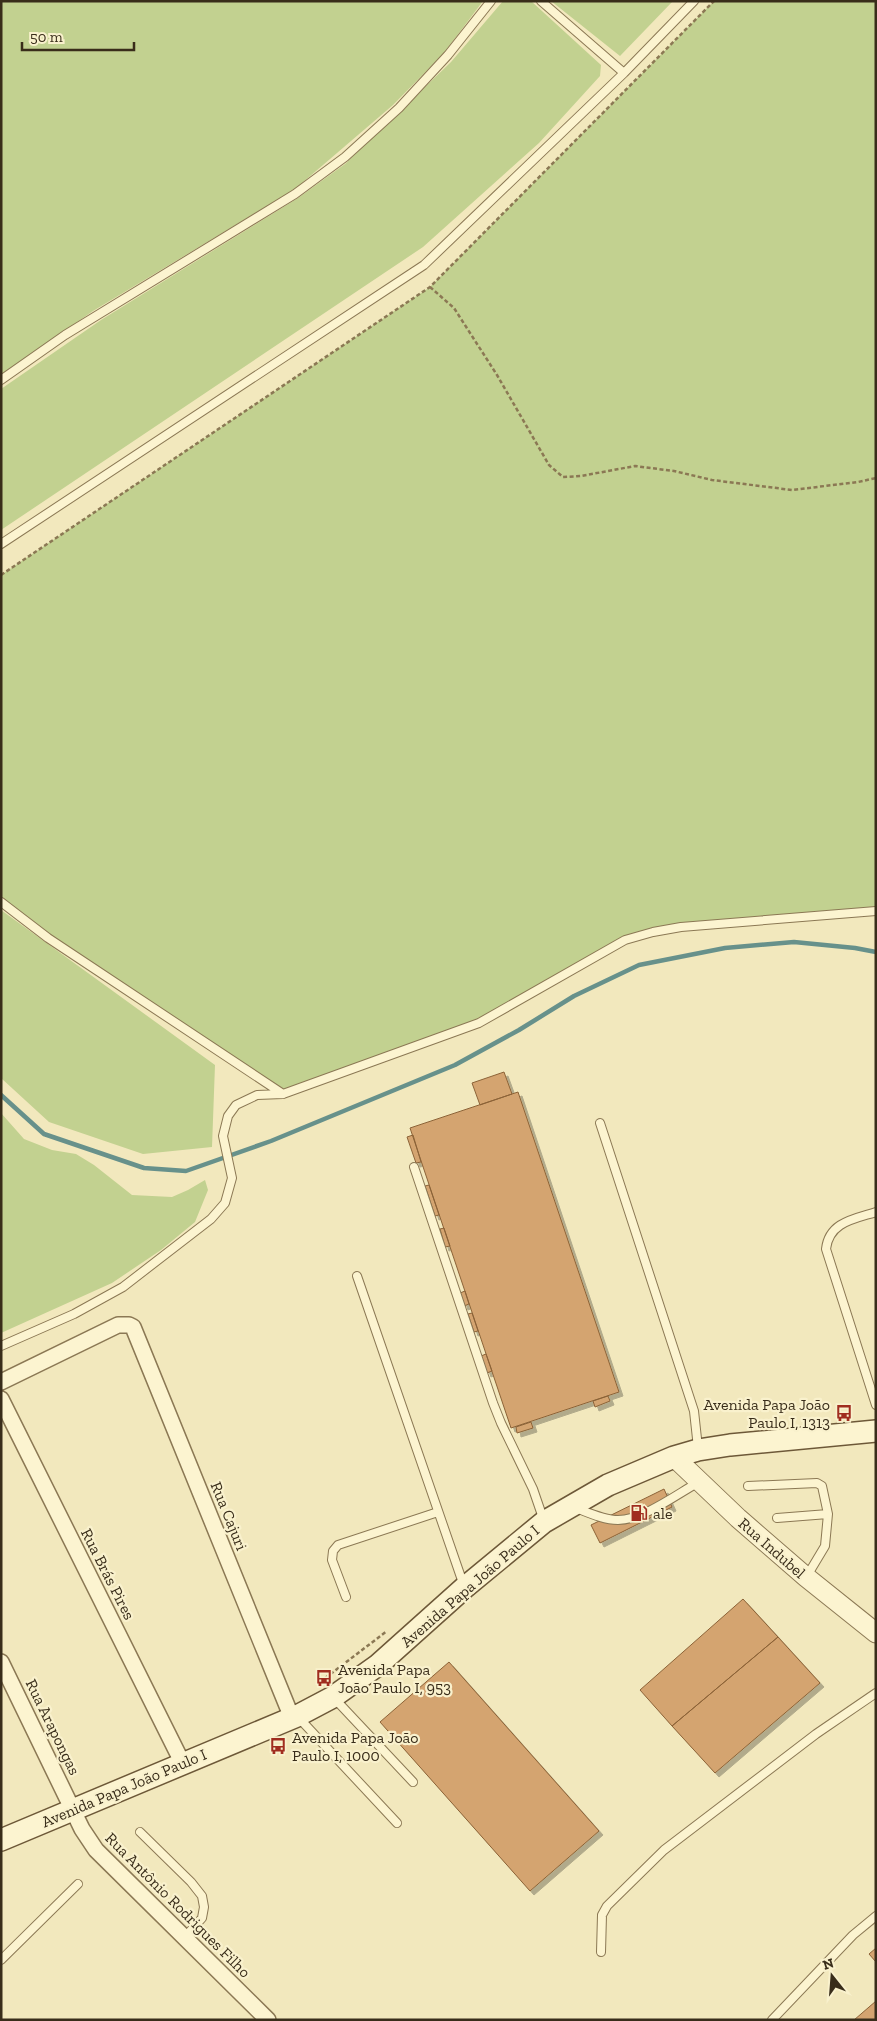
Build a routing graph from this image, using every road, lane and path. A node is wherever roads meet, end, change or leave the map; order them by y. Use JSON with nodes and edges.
{"nodes":[{"id":1,"x":491,"y":1,"type":"edge"},
{"id":2,"x":541,"y":1,"type":"edge"},
{"id":3,"x":694,"y":1,"type":"edge"},
{"id":4,"x":624,"y":73,"type":"junction"},
{"id":5,"x":430,"y":287,"type":"dead end"},
{"id":6,"x":1,"y":380,"type":"edge"},
{"id":7,"x":876,"y":478,"type":"edge"},
{"id":8,"x":1,"y":544,"type":"edge"},
{"id":9,"x":1,"y":902,"type":"edge"},
{"id":10,"x":876,"y":911,"type":"edge"},
{"id":11,"x":283,"y":1094,"type":"junction"},
{"id":12,"x":600,"y":1123,"type":"dead end"},
{"id":13,"x":414,"y":1167,"type":"dead end"},
{"id":14,"x":876,"y":1212,"type":"edge"},
{"id":15,"x":357,"y":1276,"type":"dead end"},
{"id":16,"x":1,"y":1346,"type":"edge"},
{"id":17,"x":1,"y":1382,"type":"edge"},
{"id":18,"x":1,"y":1400,"type":"edge"},
{"id":19,"x":876,"y":1405,"type":"edge"},
{"id":20,"x":876,"y":1431,"type":"edge"},
{"id":21,"x":698,"y":1450,"type":"junction"},
{"id":22,"x":674,"y":1457,"type":"junction"},
{"id":23,"x":700,"y":1481,"type":"junction"},
{"id":24,"x":748,"y":1486,"type":"dead end"},
{"id":25,"x":570,"y":1506,"type":"junction"},
{"id":26,"x":438,"y":1512,"type":"junction"},
{"id":27,"x":828,"y":1514,"type":"junction"},
{"id":28,"x":777,"y":1518,"type":"dead end"},
{"id":29,"x":544,"y":1522,"type":"junction"},
{"id":30,"x":806,"y":1577,"type":"junction"},
{"id":31,"x":464,"y":1588,"type":"junction"},
{"id":32,"x":346,"y":1597,"type":"dead end"},
{"id":33,"x":876,"y":1633,"type":"edge"},
{"id":34,"x":1,"y":1662,"type":"edge"},
{"id":35,"x":876,"y":1693,"type":"edge"},
{"id":36,"x":333,"y":1697,"type":"junction"},
{"id":37,"x":295,"y":1717,"type":"junction"},
{"id":38,"x":183,"y":1764,"type":"junction"},
{"id":39,"x":412,"y":1782,"type":"dead end"},
{"id":40,"x":74,"y":1809,"type":"junction"},
{"id":41,"x":396,"y":1823,"type":"dead end"},
{"id":42,"x":140,"y":1832,"type":"dead end"},
{"id":43,"x":1,"y":1840,"type":"edge"},
{"id":44,"x":78,"y":1884,"type":"dead end"},
{"id":45,"x":876,"y":1916,"type":"edge"},
{"id":46,"x":184,"y":1937,"type":"junction"},
{"id":47,"x":601,"y":1952,"type":"dead end"},
{"id":48,"x":1,"y":1960,"type":"edge"},
{"id":49,"x":268,"y":2020,"type":"edge"},
{"id":50,"x":772,"y":2020,"type":"edge"}],
"edges":[{"from":1,"to":6,"type":"lane"},
{"from":2,"to":4,"type":"lane"},
{"from":3,"to":4,"type":"lane"},
{"from":4,"to":8,"type":"lane"},
{"from":5,"to":7,"type":"path"},
{"from":9,"to":11,"type":"lane"},
{"from":10,"to":11,"type":"lane"},
{"from":11,"to":16,"type":"lane"},
{"from":12,"to":21,"type":"lane"},
{"from":13,"to":29,"type":"lane"},
{"from":14,"to":19,"type":"lane"},
{"from":15,"to":26,"type":"lane"},
{"from":17,"to":37,"type":"street","name":"Rua Cajuri"},
{"from":18,"to":38,"type":"street","name":"Rua Brás Pires"},
{"from":20,"to":21,"type":"main road","name":"Avenida Papa João Paulo I"},
{"from":21,"to":22,"type":"main road","name":"Avenida Papa João Paulo I"},
{"from":22,"to":23,"type":"street","name":"Rua Indubel"},
{"from":22,"to":25,"type":"main road","name":"Avenida Papa João Paulo I"},
{"from":23,"to":25,"type":"lane"},
{"from":23,"to":30,"type":"street","name":"Rua Indubel"},
{"from":24,"to":27,"type":"lane"},
{"from":25,"to":29,"type":"main road","name":"Avenida Papa João Paulo I"},
{"from":26,"to":31,"type":"lane"},
{"from":26,"to":32,"type":"lane"},
{"from":27,"to":28,"type":"lane"},
{"from":27,"to":30,"type":"lane"},
{"from":29,"to":31,"type":"main road","name":"Avenida Papa João Paulo I"},
{"from":30,"to":33,"type":"street","name":"Rua Indubel"},
{"from":31,"to":36,"type":"main road","name":"Avenida Papa João Paulo I"},
{"from":34,"to":40,"type":"street","name":"Rua Arapongas"},
{"from":35,"to":47,"type":"lane"},
{"from":36,"to":37,"type":"main road","name":"Avenida Papa João Paulo I"},
{"from":36,"to":39,"type":"lane"},
{"from":37,"to":38,"type":"main road","name":"Avenida Papa João Paulo I"},
{"from":37,"to":41,"type":"lane"},
{"from":38,"to":40,"type":"main road","name":"Avenida Papa João Paulo I"},
{"from":40,"to":43,"type":"main road","name":"Avenida Papa João Paulo I"},
{"from":40,"to":46,"type":"street","name":"Rua Antônio Rodrigues Filho"},
{"from":42,"to":46,"type":"lane"},
{"from":44,"to":48,"type":"lane"},
{"from":45,"to":50,"type":"lane"},
{"from":46,"to":49,"type":"street","name":"Rua Antônio Rodrigues Filho"}]}
